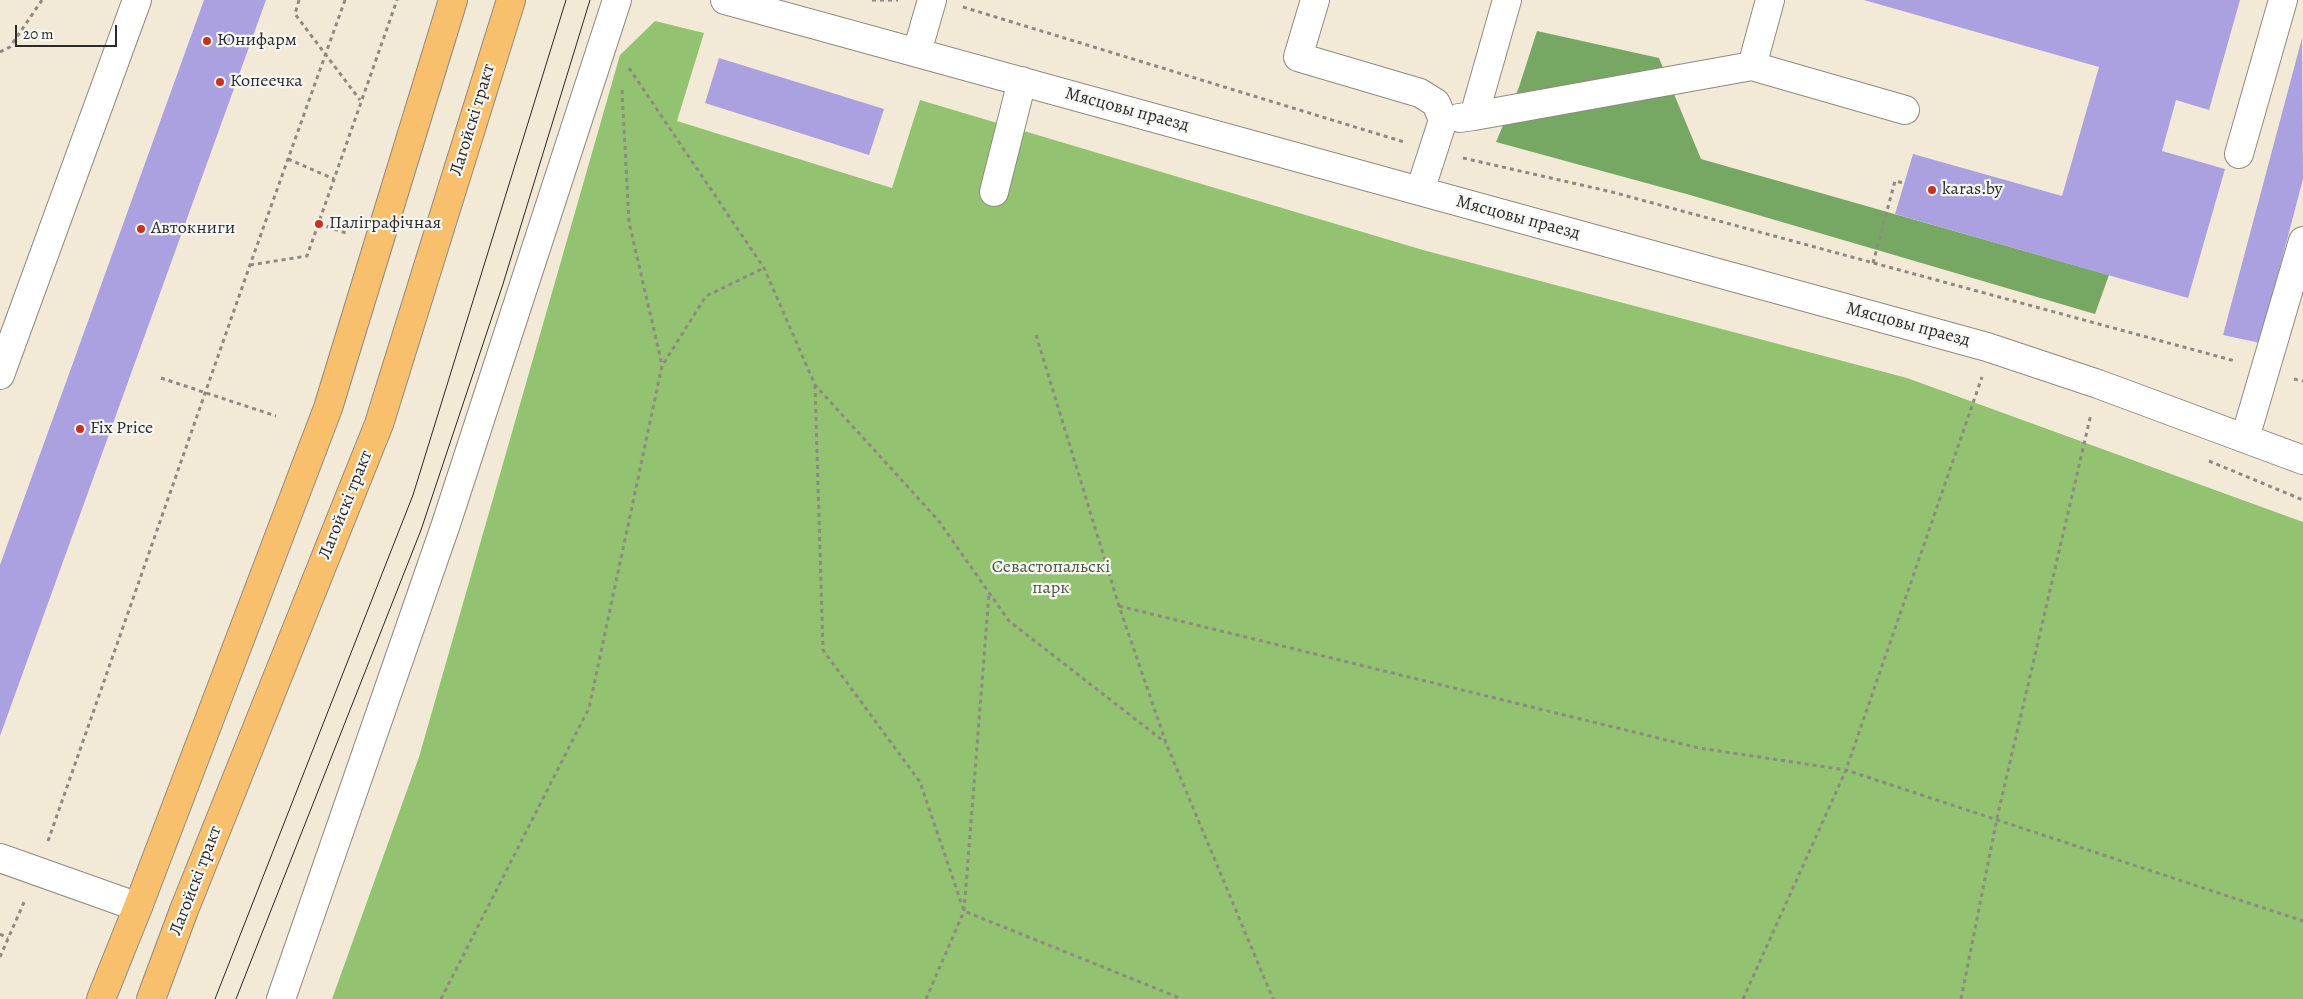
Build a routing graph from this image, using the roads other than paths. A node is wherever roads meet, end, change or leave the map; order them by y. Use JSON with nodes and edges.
{"nodes":[{"id":1,"x":137,"y":0,"type":"edge"},
{"id":2,"x":453,"y":0,"type":"edge"},
{"id":3,"x":511,"y":0,"type":"edge"},
{"id":4,"x":617,"y":0,"type":"edge"},
{"id":5,"x":724,"y":0,"type":"edge"},
{"id":6,"x":932,"y":0,"type":"edge"},
{"id":7,"x":1315,"y":0,"type":"edge"},
{"id":8,"x":1507,"y":0,"type":"edge"},
{"id":9,"x":1770,"y":0,"type":"edge"},
{"id":10,"x":2283,"y":0,"type":"edge"},
{"id":11,"x":917,"y":52,"type":"junction"},
{"id":12,"x":1752,"y":66,"type":"junction"},
{"id":13,"x":1022,"y":81,"type":"junction"},
{"id":14,"x":1905,"y":110,"type":"dead end"},
{"id":15,"x":1474,"y":116,"type":"junction"},
{"id":16,"x":1443,"y":120,"type":"junction"},
{"id":17,"x":2239,"y":154,"type":"dead end"},
{"id":18,"x":1420,"y":190,"type":"junction"},
{"id":19,"x":994,"y":192,"type":"dead end"},
{"id":20,"x":2303,"y":241,"type":"edge"},
{"id":21,"x":0,"y":375,"type":"edge"},
{"id":22,"x":2245,"y":438,"type":"junction"},
{"id":23,"x":2303,"y":460,"type":"edge"},
{"id":24,"x":3,"y":863,"type":"edge"},
{"id":25,"x":138,"y":907,"type":"junction"},
{"id":26,"x":101,"y":999,"type":"edge"},
{"id":27,"x":151,"y":999,"type":"edge"},
{"id":28,"x":281,"y":999,"type":"edge"}],
"edges":[{"from":1,"to":21,"type":"street"},
{"from":2,"to":25,"type":"main road"},
{"from":3,"to":27,"type":"main road","name":"Лагойскі тракт"},
{"from":4,"to":28,"type":"street"},
{"from":5,"to":11,"type":"street","name":"Мясцовы праезд"},
{"from":6,"to":11,"type":"street"},
{"from":7,"to":16,"type":"street"},
{"from":8,"to":15,"type":"street"},
{"from":9,"to":12,"type":"street"},
{"from":10,"to":17,"type":"street"},
{"from":11,"to":13,"type":"street","name":"Мясцовы праезд"},
{"from":12,"to":14,"type":"street"},
{"from":12,"to":15,"type":"street"},
{"from":13,"to":18,"type":"street","name":"Мясцовы праезд"},
{"from":13,"to":19,"type":"street"},
{"from":15,"to":16,"type":"street"},
{"from":16,"to":18,"type":"street"},
{"from":18,"to":22,"type":"street","name":"Мясцовы праезд"},
{"from":20,"to":22,"type":"street"},
{"from":22,"to":23,"type":"street","name":"Мясцовы праезд"},
{"from":24,"to":25,"type":"street"},
{"from":25,"to":26,"type":"main road"}]}
